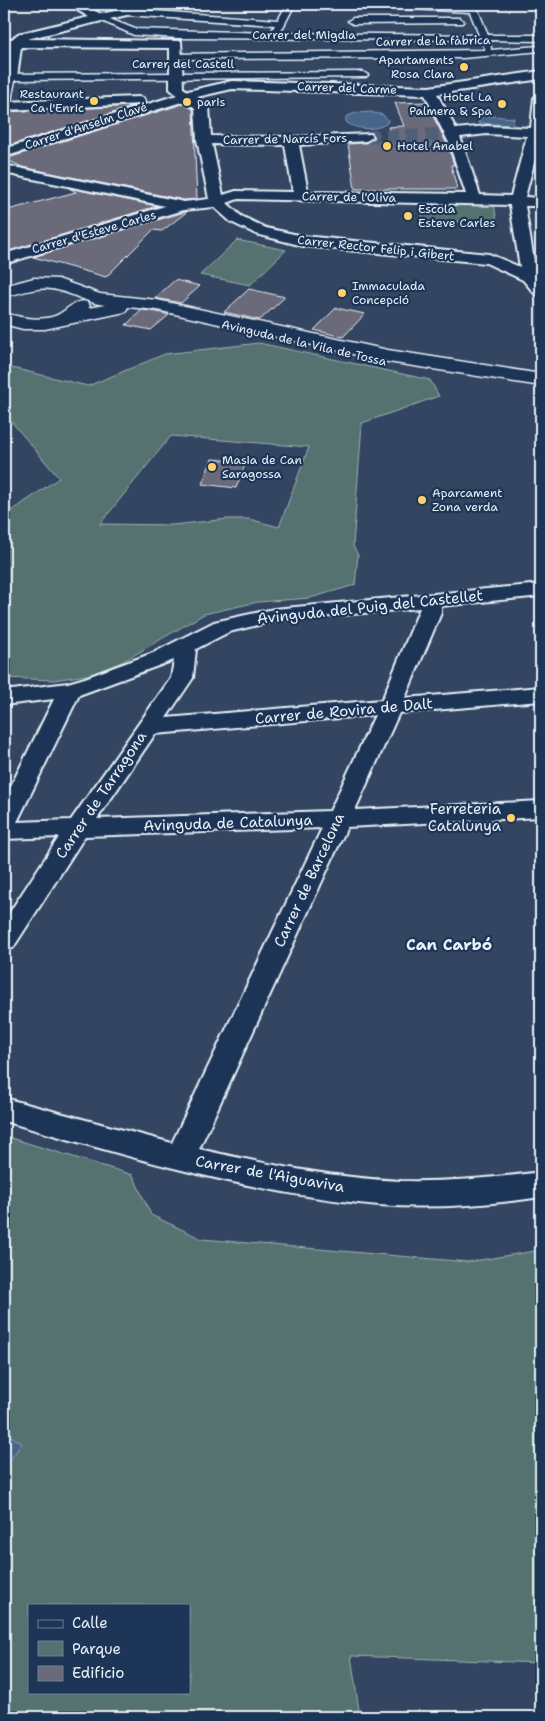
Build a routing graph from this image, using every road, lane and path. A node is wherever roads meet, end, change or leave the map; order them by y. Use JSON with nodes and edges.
{"nodes":[{"id":1,"x":73,"y":4,"type":"edge"},
{"id":2,"x":160,"y":4,"type":"edge"},
{"id":3,"x":291,"y":4,"type":"edge"},
{"id":4,"x":373,"y":4,"type":"edge"},
{"id":5,"x":360,"y":9,"type":"dead end"},
{"id":6,"x":127,"y":12,"type":"junction"},
{"id":7,"x":189,"y":17,"type":"junction"},
{"id":8,"x":100,"y":18,"type":"junction"},
{"id":9,"x":353,"y":21,"type":"junction"},
{"id":10,"x":478,"y":22,"type":"junction"},
{"id":11,"x":281,"y":23,"type":"junction"},
{"id":12,"x":274,"y":35,"type":"junction"},
{"id":13,"x":344,"y":36,"type":"junction"},
{"id":14,"x":484,"y":37,"type":"junction"},
{"id":15,"x":36,"y":38,"type":"junction"},
{"id":16,"x":541,"y":38,"type":"edge"},
{"id":17,"x":11,"y":39,"type":"edge"},
{"id":18,"x":541,"y":48,"type":"edge"},
{"id":19,"x":174,"y":50,"type":"junction"},
{"id":20,"x":490,"y":52,"type":"junction"},
{"id":21,"x":364,"y":55,"type":"junction"},
{"id":22,"x":463,"y":55,"type":"junction"},
{"id":23,"x":285,"y":56,"type":"junction"},
{"id":24,"x":470,"y":66,"type":"dead end"},
{"id":25,"x":541,"y":76,"type":"edge"},
{"id":26,"x":7,"y":77,"type":"edge"},
{"id":27,"x":285,"y":81,"type":"junction"},
{"id":28,"x":363,"y":82,"type":"junction"},
{"id":29,"x":180,"y":87,"type":"junction"},
{"id":30,"x":430,"y":91,"type":"junction"},
{"id":31,"x":541,"y":98,"type":"edge"},
{"id":32,"x":168,"y":100,"type":"junction"},
{"id":33,"x":4,"y":106,"type":"edge"},
{"id":34,"x":539,"y":133,"type":"edge"},
{"id":35,"x":451,"y":134,"type":"junction"},
{"id":36,"x":366,"y":137,"type":"tunnel mouth"},
{"id":37,"x":204,"y":140,"type":"junction"},
{"id":38,"x":291,"y":141,"type":"junction"},
{"id":39,"x":4,"y":153,"type":"edge"},
{"id":40,"x":4,"y":169,"type":"edge"},
{"id":41,"x":301,"y":196,"type":"junction"},
{"id":42,"x":474,"y":199,"type":"junction"},
{"id":43,"x":517,"y":200,"type":"junction"},
{"id":44,"x":217,"y":202,"type":"junction"},
{"id":45,"x":541,"y":202,"type":"edge"},
{"id":46,"x":184,"y":206,"type":"junction"},
{"id":47,"x":4,"y":259,"type":"edge"},
{"id":48,"x":4,"y":274,"type":"edge"},
{"id":49,"x":535,"y":278,"type":"edge"},
{"id":50,"x":34,"y":283,"type":"junction"},
{"id":51,"x":76,"y":291,"type":"junction"},
{"id":52,"x":541,"y":291,"type":"edge"},
{"id":53,"x":4,"y":292,"type":"edge"},
{"id":54,"x":4,"y":318,"type":"edge"},
{"id":55,"x":67,"y":318,"type":"junction"},
{"id":56,"x":541,"y":380,"type":"edge"},
{"id":57,"x":541,"y":387,"type":"edge"},
{"id":58,"x":541,"y":590,"type":"edge"},
{"id":59,"x":431,"y":600,"type":"junction"},
{"id":60,"x":184,"y":646,"type":"junction"},
{"id":61,"x":70,"y":690,"type":"junction"},
{"id":62,"x":541,"y":694,"type":"edge"},
{"id":63,"x":4,"y":698,"type":"edge"},
{"id":64,"x":390,"y":708,"type":"junction"},
{"id":65,"x":147,"y":727,"type":"junction"},
{"id":66,"x":541,"y":809,"type":"edge"},
{"id":67,"x":338,"y":820,"type":"junction"},
{"id":68,"x":4,"y":824,"type":"edge"},
{"id":69,"x":78,"y":828,"type":"junction"},
{"id":70,"x":4,"y":831,"type":"edge"},
{"id":71,"x":4,"y":941,"type":"edge"},
{"id":72,"x":4,"y":1110,"type":"edge"},
{"id":73,"x":180,"y":1158,"type":"junction"},
{"id":74,"x":541,"y":1185,"type":"edge"}],
"edges":[{"from":1,"to":8,"type":"street","name":"Carrer del Migdia"},
{"from":2,"to":6,"type":"street"},
{"from":3,"to":11,"type":"street"},
{"from":4,"to":10,"type":"street"},
{"from":5,"to":9,"type":"street"},
{"from":6,"to":7,"type":"street"},
{"from":6,"to":8,"type":"street"},
{"from":7,"to":11,"type":"street"},
{"from":7,"to":19,"type":"street"},
{"from":8,"to":15,"type":"street"},
{"from":8,"to":19,"type":"street","name":"Carrer del Migdia"},
{"from":9,"to":10,"type":"street"},
{"from":9,"to":13,"type":"street"},
{"from":10,"to":14,"type":"street"},
{"from":11,"to":12,"type":"street"},
{"from":12,"to":13,"type":"street","name":"Carrer del Migdia"},
{"from":12,"to":19,"type":"street","name":"Carrer del Migdia"},
{"from":13,"to":14,"type":"street","name":"Carrer del Migdia"},
{"from":14,"to":16,"type":"street","name":"Carrer del Migdia"},
{"from":14,"to":20,"type":"street"},
{"from":15,"to":17,"type":"street"},
{"from":15,"to":19,"type":"street"},
{"from":17,"to":26,"type":"street"},
{"from":18,"to":20,"type":"street","name":"Carrer de la fàbrica"},
{"from":19,"to":23,"type":"street","name":"Carrer de la fàbrica"},
{"from":19,"to":29,"type":"street"},
{"from":20,"to":22,"type":"street","name":"Carrer de la fàbrica"},
{"from":21,"to":22,"type":"street","name":"Carrer de la fàbrica"},
{"from":21,"to":23,"type":"street","name":"Carrer de la fàbrica"},
{"from":21,"to":28,"type":"street"},
{"from":22,"to":24,"type":"street"},
{"from":23,"to":27,"type":"street"},
{"from":25,"to":30,"type":"street","name":"Carrer del Carme"},
{"from":26,"to":29,"type":"street","name":"Carrer del Castell"},
{"from":26,"to":33,"type":"street"},
{"from":27,"to":28,"type":"street","name":"Carrer del Carme"},
{"from":27,"to":29,"type":"street","name":"Carrer del Castell"},
{"from":27,"to":29,"type":"street","name":"Carrer del Carme"},
{"from":28,"to":30,"type":"street","name":"Carrer del Carme"},
{"from":29,"to":32,"type":"street","name":"Carrer del Carme"},
{"from":29,"to":37,"type":"street"},
{"from":30,"to":35,"type":"street"},
{"from":31,"to":34,"type":"street"},
{"from":32,"to":33,"type":"street"},
{"from":32,"to":39,"type":"street","name":"Carrer d'Anselm Clavé"},
{"from":34,"to":35,"type":"street"},
{"from":34,"to":43,"type":"street"},
{"from":35,"to":42,"type":"street"},
{"from":36,"to":38,"type":"street","name":"Carrer de Narcís Fors"},
{"from":37,"to":38,"type":"street","name":"Carrer de Narcís Fors"},
{"from":37,"to":44,"type":"street"},
{"from":38,"to":41,"type":"street"},
{"from":40,"to":46,"type":"street"},
{"from":41,"to":42,"type":"street","name":"Carrer de l'Oliva"},
{"from":41,"to":44,"type":"street","name":"Carrer de l'Oliva"},
{"from":42,"to":43,"type":"street","name":"Carrer de l'Oliva"},
{"from":43,"to":45,"type":"street","name":"Carrer de l'Oliva"},
{"from":43,"to":49,"type":"street"},
{"from":44,"to":46,"type":"street","name":"Carrer de l'Oliva"},
{"from":44,"to":49,"type":"street","name":"Carrer Rector Felip i Gibert"},
{"from":46,"to":47,"type":"street","name":"Carrer d'Esteve Carles"},
{"from":48,"to":50,"type":"main road"},
{"from":49,"to":52,"type":"street","name":"Carrer Rector Felip i Gibert"},
{"from":50,"to":51,"type":"main road","name":"Avinguda de la Vila de Tossa"},
{"from":50,"to":53,"type":"main road"},
{"from":51,"to":55,"type":"main road"},
{"from":51,"to":56,"type":"main road","name":"Avinguda de la Vila de Tossa"},
{"from":54,"to":55,"type":"main road","name":"Avinguda de la Vila de Tossa"},
{"from":55,"to":57,"type":"main road","name":"Avinguda de la Vila de Tossa"},
{"from":58,"to":59,"type":"street","name":"Avinguda del Puig del Castellet"},
{"from":59,"to":60,"type":"street","name":"Avinguda del Puig del Castellet"},
{"from":59,"to":64,"type":"street","name":"Carrer de Barcelona"},
{"from":60,"to":61,"type":"street","name":"Avinguda del Puig del Castellet"},
{"from":60,"to":65,"type":"street","name":"Carrer de Tarragona"},
{"from":61,"to":63,"type":"street","name":"Avinguda del Puig del Castellet"},
{"from":61,"to":68,"type":"street"},
{"from":62,"to":64,"type":"street","name":"Carrer de Rovira de Dalt"},
{"from":64,"to":65,"type":"street","name":"Carrer de Rovira de Dalt"},
{"from":64,"to":67,"type":"street","name":"Carrer de Barcelona"},
{"from":65,"to":69,"type":"street","name":"Carrer de Tarragona"},
{"from":66,"to":67,"type":"street","name":"Avinguda de Catalunya"},
{"from":67,"to":69,"type":"street","name":"Avinguda de Catalunya"},
{"from":67,"to":73,"type":"street","name":"Carrer de Barcelona"},
{"from":69,"to":70,"type":"street","name":"Avinguda de Catalunya"},
{"from":69,"to":71,"type":"street","name":"Carrer de Tarragona"},
{"from":72,"to":73,"type":"street","name":"Carrer de l'Aiguaviva"},
{"from":73,"to":74,"type":"street","name":"Carrer de l'Aiguaviva"}]}
